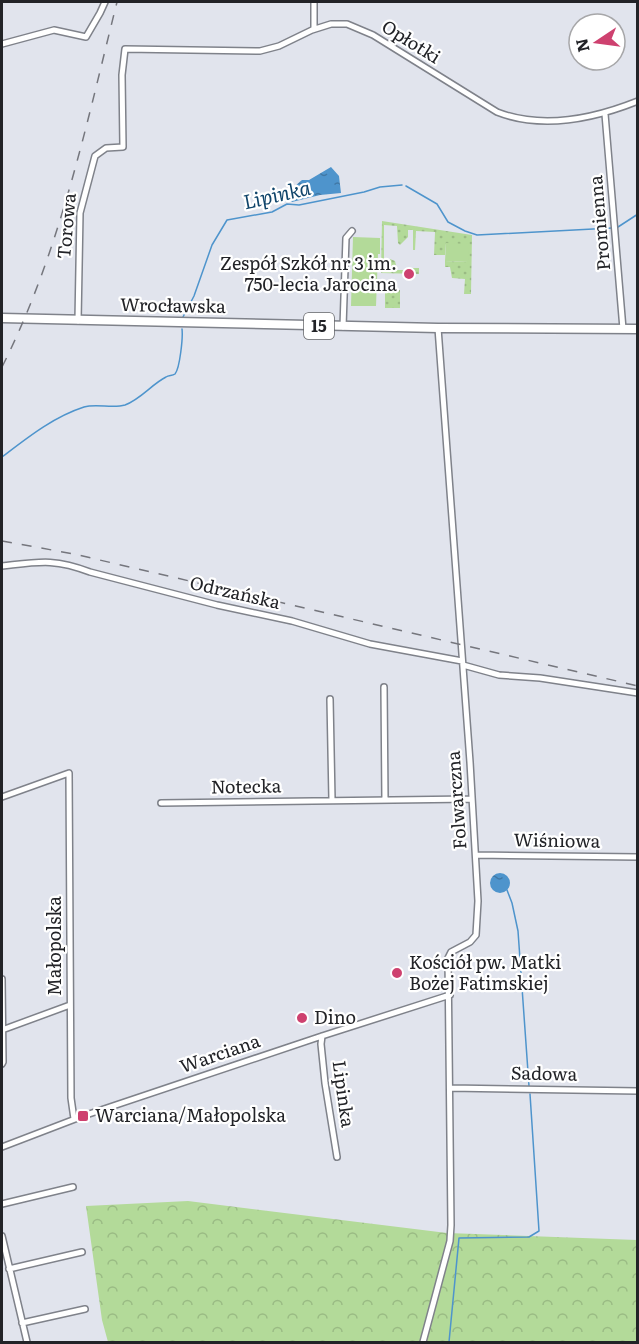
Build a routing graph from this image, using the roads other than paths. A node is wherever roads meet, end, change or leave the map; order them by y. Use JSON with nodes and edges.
{"nodes":[{"id":1,"x":105,"y":2,"type":"edge"},
{"id":2,"x":314,"y":2,"type":"edge"},
{"id":3,"x":314,"y":29,"type":"junction"},
{"id":4,"x":2,"y":44,"type":"edge"},
{"id":5,"x":125,"y":49,"type":"joint"},
{"id":6,"x":638,"y":101,"type":"edge"},
{"id":7,"x":605,"y":114,"type":"junction"},
{"id":8,"x":352,"y":231,"type":"dead end"},
{"id":9,"x":2,"y":318,"type":"edge"},
{"id":10,"x":78,"y":321,"type":"junction"},
{"id":11,"x":343,"y":327,"type":"junction"},
{"id":12,"x":438,"y":328,"type":"junction"},
{"id":13,"x":623,"y":329,"type":"junction"},
{"id":14,"x":638,"y":329,"type":"edge"},
{"id":15,"x":2,"y":566,"type":"edge"},
{"id":16,"x":463,"y":663,"type":"junction"},
{"id":17,"x":384,"y":687,"type":"dead end"},
{"id":18,"x":638,"y":693,"type":"edge"},
{"id":19,"x":330,"y":699,"type":"dead end"},
{"id":20,"x":2,"y":797,"type":"edge"},
{"id":21,"x":472,"y":799,"type":"junction"},
{"id":22,"x":332,"y":800,"type":"junction"},
{"id":23,"x":385,"y":800,"type":"junction"},
{"id":24,"x":161,"y":803,"type":"dead end"},
{"id":25,"x":476,"y":855,"type":"junction"},
{"id":26,"x":638,"y":857,"type":"edge"},
{"id":27,"x":2,"y":979,"type":"edge"},
{"id":28,"x":450,"y":995,"type":"junction"},
{"id":29,"x":70,"y":1005,"type":"junction"},
{"id":30,"x":2,"y":1030,"type":"edge"},
{"id":31,"x":322,"y":1036,"type":"junction"},
{"id":32,"x":2,"y":1064,"type":"edge"},
{"id":33,"x":450,"y":1088,"type":"junction"},
{"id":34,"x":638,"y":1091,"type":"edge"},
{"id":35,"x":74,"y":1119,"type":"junction"},
{"id":36,"x":2,"y":1147,"type":"edge"},
{"id":37,"x":337,"y":1157,"type":"dead end"},
{"id":38,"x":73,"y":1187,"type":"dead end"},
{"id":39,"x":2,"y":1204,"type":"edge"},
{"id":40,"x":2,"y":1236,"type":"edge"},
{"id":41,"x":82,"y":1252,"type":"dead end"},
{"id":42,"x":9,"y":1269,"type":"junction"},
{"id":43,"x":85,"y":1309,"type":"dead end"},
{"id":44,"x":22,"y":1323,"type":"junction"},
{"id":45,"x":27,"y":1342,"type":"edge"},
{"id":46,"x":423,"y":1342,"type":"edge"}],
"edges":[{"from":1,"to":4,"type":"street"},
{"from":2,"to":3,"type":"street"},
{"from":3,"to":5,"type":"street","name":"Opłotki"},
{"from":3,"to":7,"type":"street","name":"Opłotki"},
{"from":5,"to":10,"type":"street","name":"Torowa"},
{"from":6,"to":7,"type":"street","name":"Opłotki"},
{"from":7,"to":13,"type":"street","name":"Promienna"},
{"from":8,"to":11,"type":"street"},
{"from":9,"to":10,"type":"main road","name":"Wrocławska","number":"15"},
{"from":10,"to":11,"type":"main road","name":"Wrocławska","number":"15"},
{"from":11,"to":12,"type":"main road","name":"Wrocławska","number":"15"},
{"from":12,"to":13,"type":"main road","name":"Wrocławska","number":"15"},
{"from":12,"to":16,"type":"street","name":"Folwarczna"},
{"from":13,"to":14,"type":"main road","name":"Wrocławska","number":"15"},
{"from":15,"to":16,"type":"street","name":"Odrzańska"},
{"from":16,"to":18,"type":"street","name":"Odrzańska"},
{"from":16,"to":21,"type":"street","name":"Folwarczna"},
{"from":17,"to":23,"type":"street"},
{"from":19,"to":22,"type":"street"},
{"from":20,"to":29,"type":"street","name":"Małopolska"},
{"from":21,"to":23,"type":"street","name":"Notecka"},
{"from":21,"to":25,"type":"street","name":"Folwarczna"},
{"from":22,"to":23,"type":"street","name":"Notecka"},
{"from":22,"to":24,"type":"street","name":"Notecka"},
{"from":25,"to":26,"type":"street","name":"Wiśniowa"},
{"from":25,"to":28,"type":"street","name":"Folwarczna"},
{"from":27,"to":30,"type":"street"},
{"from":28,"to":31,"type":"street","name":"Warciana"},
{"from":28,"to":33,"type":"street","name":"Folwarczna"},
{"from":29,"to":30,"type":"street"},
{"from":29,"to":35,"type":"street","name":"Małopolska"},
{"from":30,"to":32,"type":"street"},
{"from":31,"to":35,"type":"street","name":"Warciana"},
{"from":31,"to":37,"type":"street","name":"Lipinka"},
{"from":33,"to":34,"type":"street","name":"Sadowa"},
{"from":33,"to":46,"type":"street","name":"Folwarczna"},
{"from":35,"to":36,"type":"street","name":"Warciana"},
{"from":38,"to":39,"type":"street"},
{"from":40,"to":42,"type":"street"},
{"from":41,"to":42,"type":"street"},
{"from":42,"to":44,"type":"street"},
{"from":43,"to":44,"type":"street"},
{"from":44,"to":45,"type":"street"}]}
